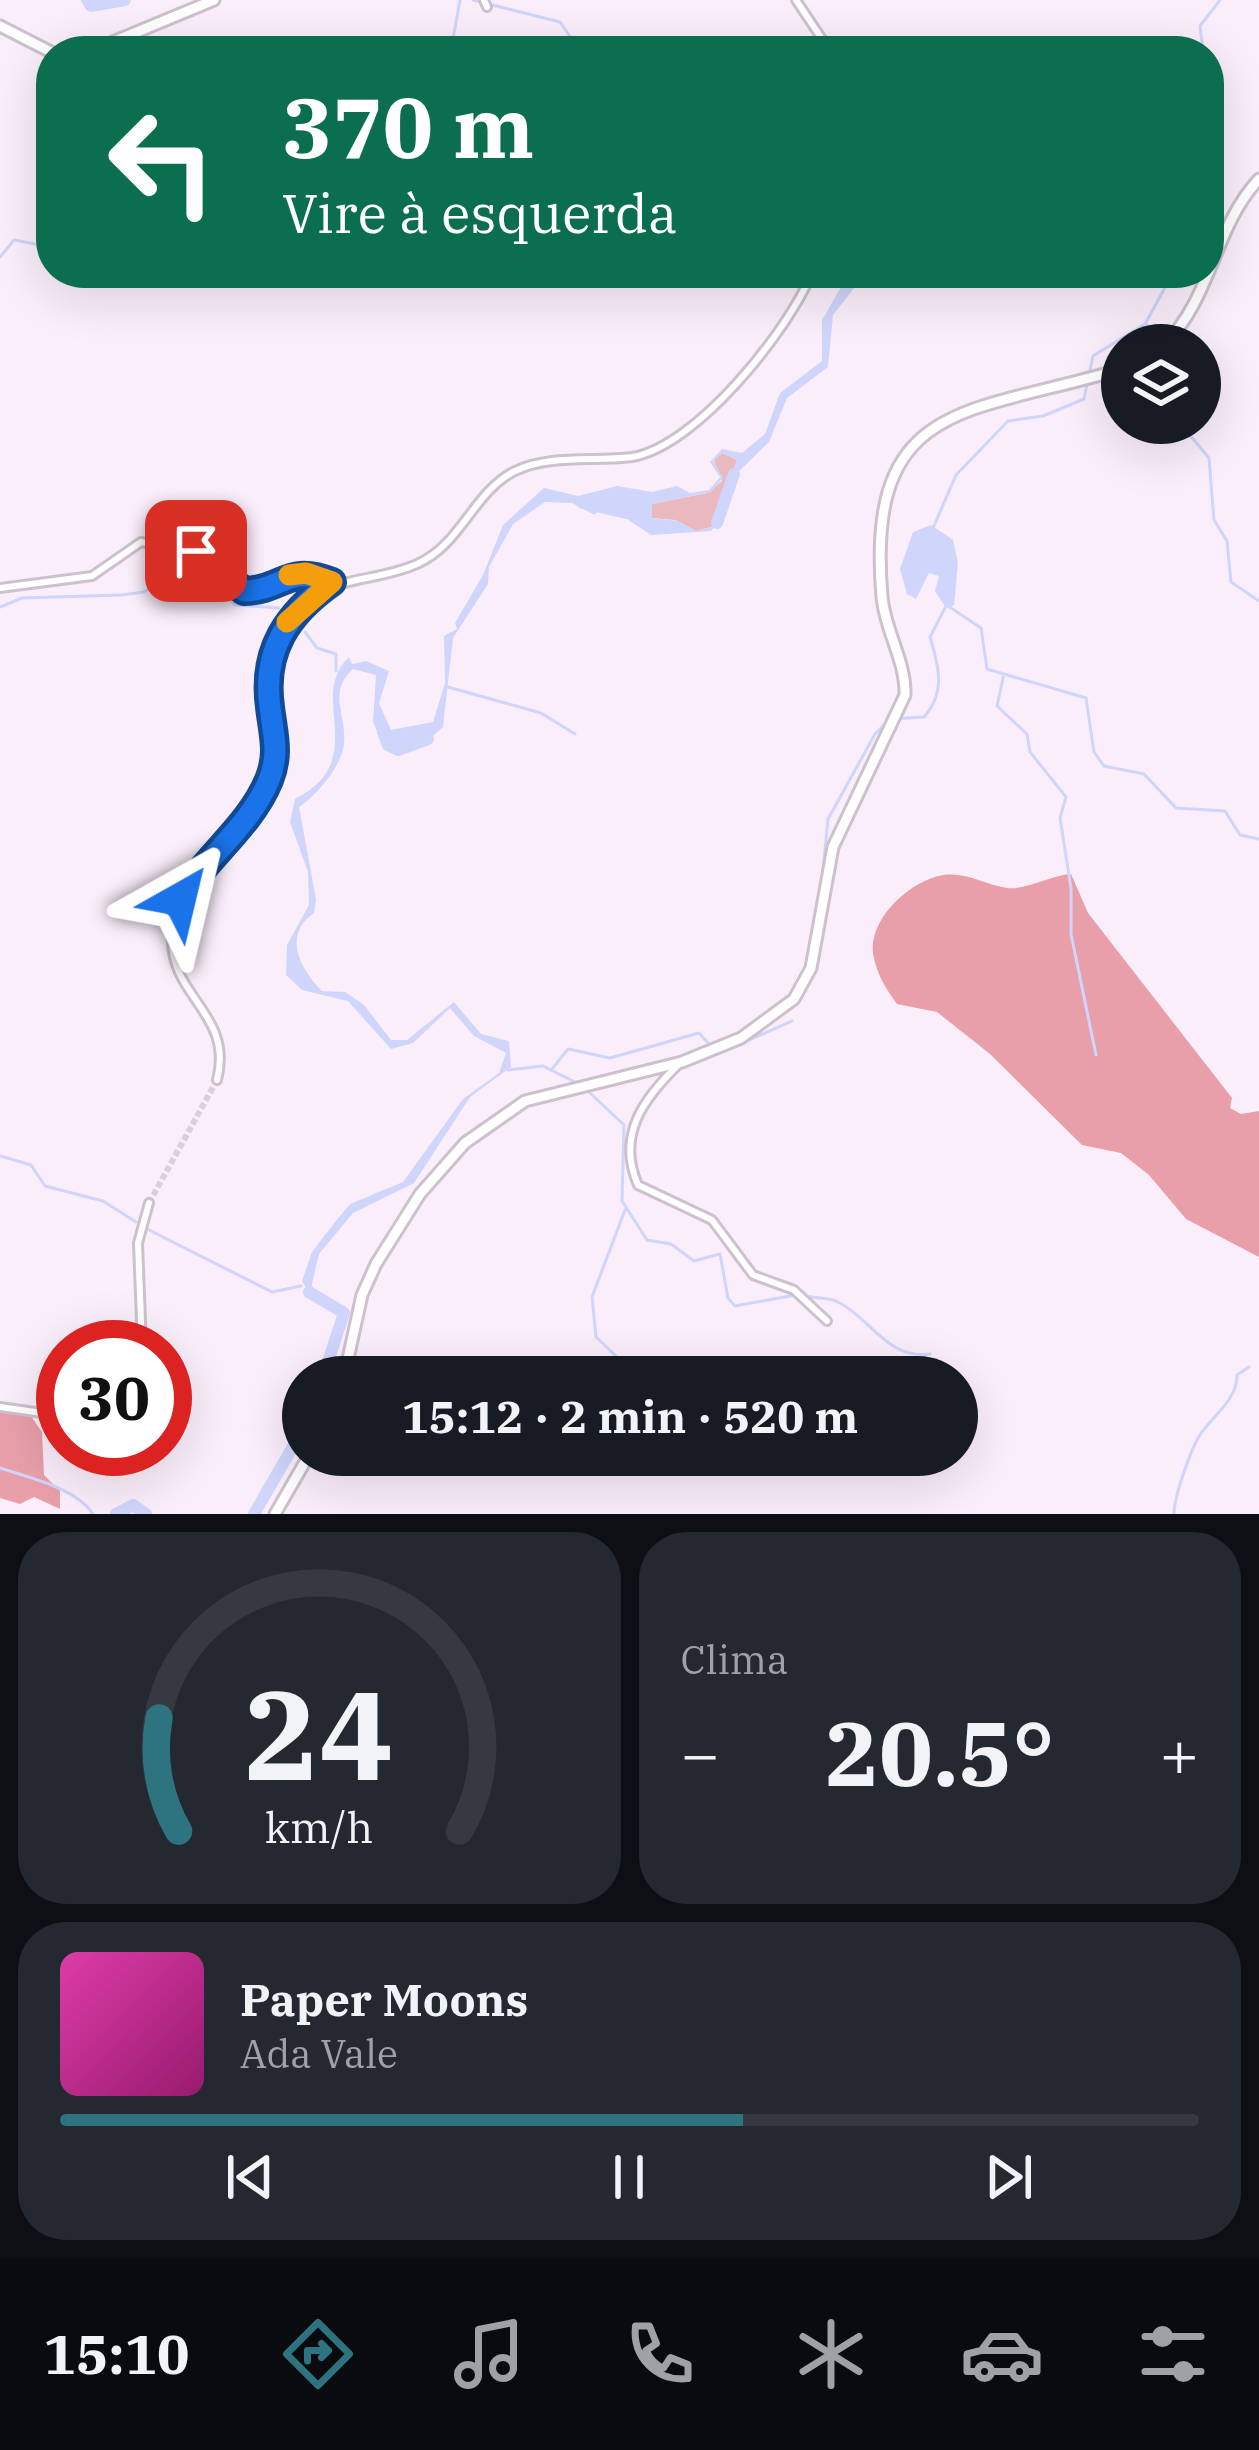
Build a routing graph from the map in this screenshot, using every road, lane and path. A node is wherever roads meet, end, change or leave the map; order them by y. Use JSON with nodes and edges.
{"nodes":[{"id":1,"x":214,"y":0,"type":"edge"},
{"id":2,"x":796,"y":0,"type":"edge"},
{"id":3,"x":0,"y":26,"type":"edge"},
{"id":4,"x":127,"y":36,"type":"edge"},
{"id":5,"x":820,"y":36,"type":"edge"},
{"id":6,"x":36,"y":44,"type":"edge"},
{"id":7,"x":1259,"y":179,"type":"edge"},
{"id":8,"x":1224,"y":240,"type":"edge"},
{"id":9,"x":804,"y":288,"type":"edge"},
{"id":10,"x":1205,"y":288,"type":"edge"},
{"id":11,"x":1181,"y":324,"type":"edge"},
{"id":12,"x":1101,"y":375,"type":"edge"},
{"id":13,"x":332,"y":582,"type":"junction"},
{"id":14,"x":0,"y":588,"type":"edge"},
{"id":15,"x":682,"y":1062,"type":"junction"},
{"id":16,"x":217,"y":1080,"type":"tunnel mouth"},
{"id":17,"x":149,"y":1203,"type":"tunnel mouth"},
{"id":18,"x":141,"y":1320,"type":"edge"},
{"id":19,"x":827,"y":1321,"type":"dead end"},
{"id":20,"x":349,"y":1356,"type":"edge"},
{"id":21,"x":0,"y":1407,"type":"edge"},
{"id":22,"x":36,"y":1412,"type":"edge"},
{"id":23,"x":297,"y":1476,"type":"edge"},
{"id":24,"x":275,"y":1514,"type":"edge"}],
"edges":[{"from":1,"to":4,"type":"main road"},
{"from":2,"to":5,"type":"street"},
{"from":3,"to":6,"type":"main road"},
{"from":7,"to":8,"type":"main road"},
{"from":9,"to":13,"type":"street"},
{"from":10,"to":11,"type":"main road"},
{"from":12,"to":15,"type":"main road"},
{"from":13,"to":14,"type":"street"},
{"from":13,"to":16,"type":"street"},
{"from":15,"to":19,"type":"street"},
{"from":15,"to":20,"type":"main road"},
{"from":17,"to":18,"type":"street"},
{"from":21,"to":22,"type":"street"},
{"from":23,"to":24,"type":"main road"}]}
